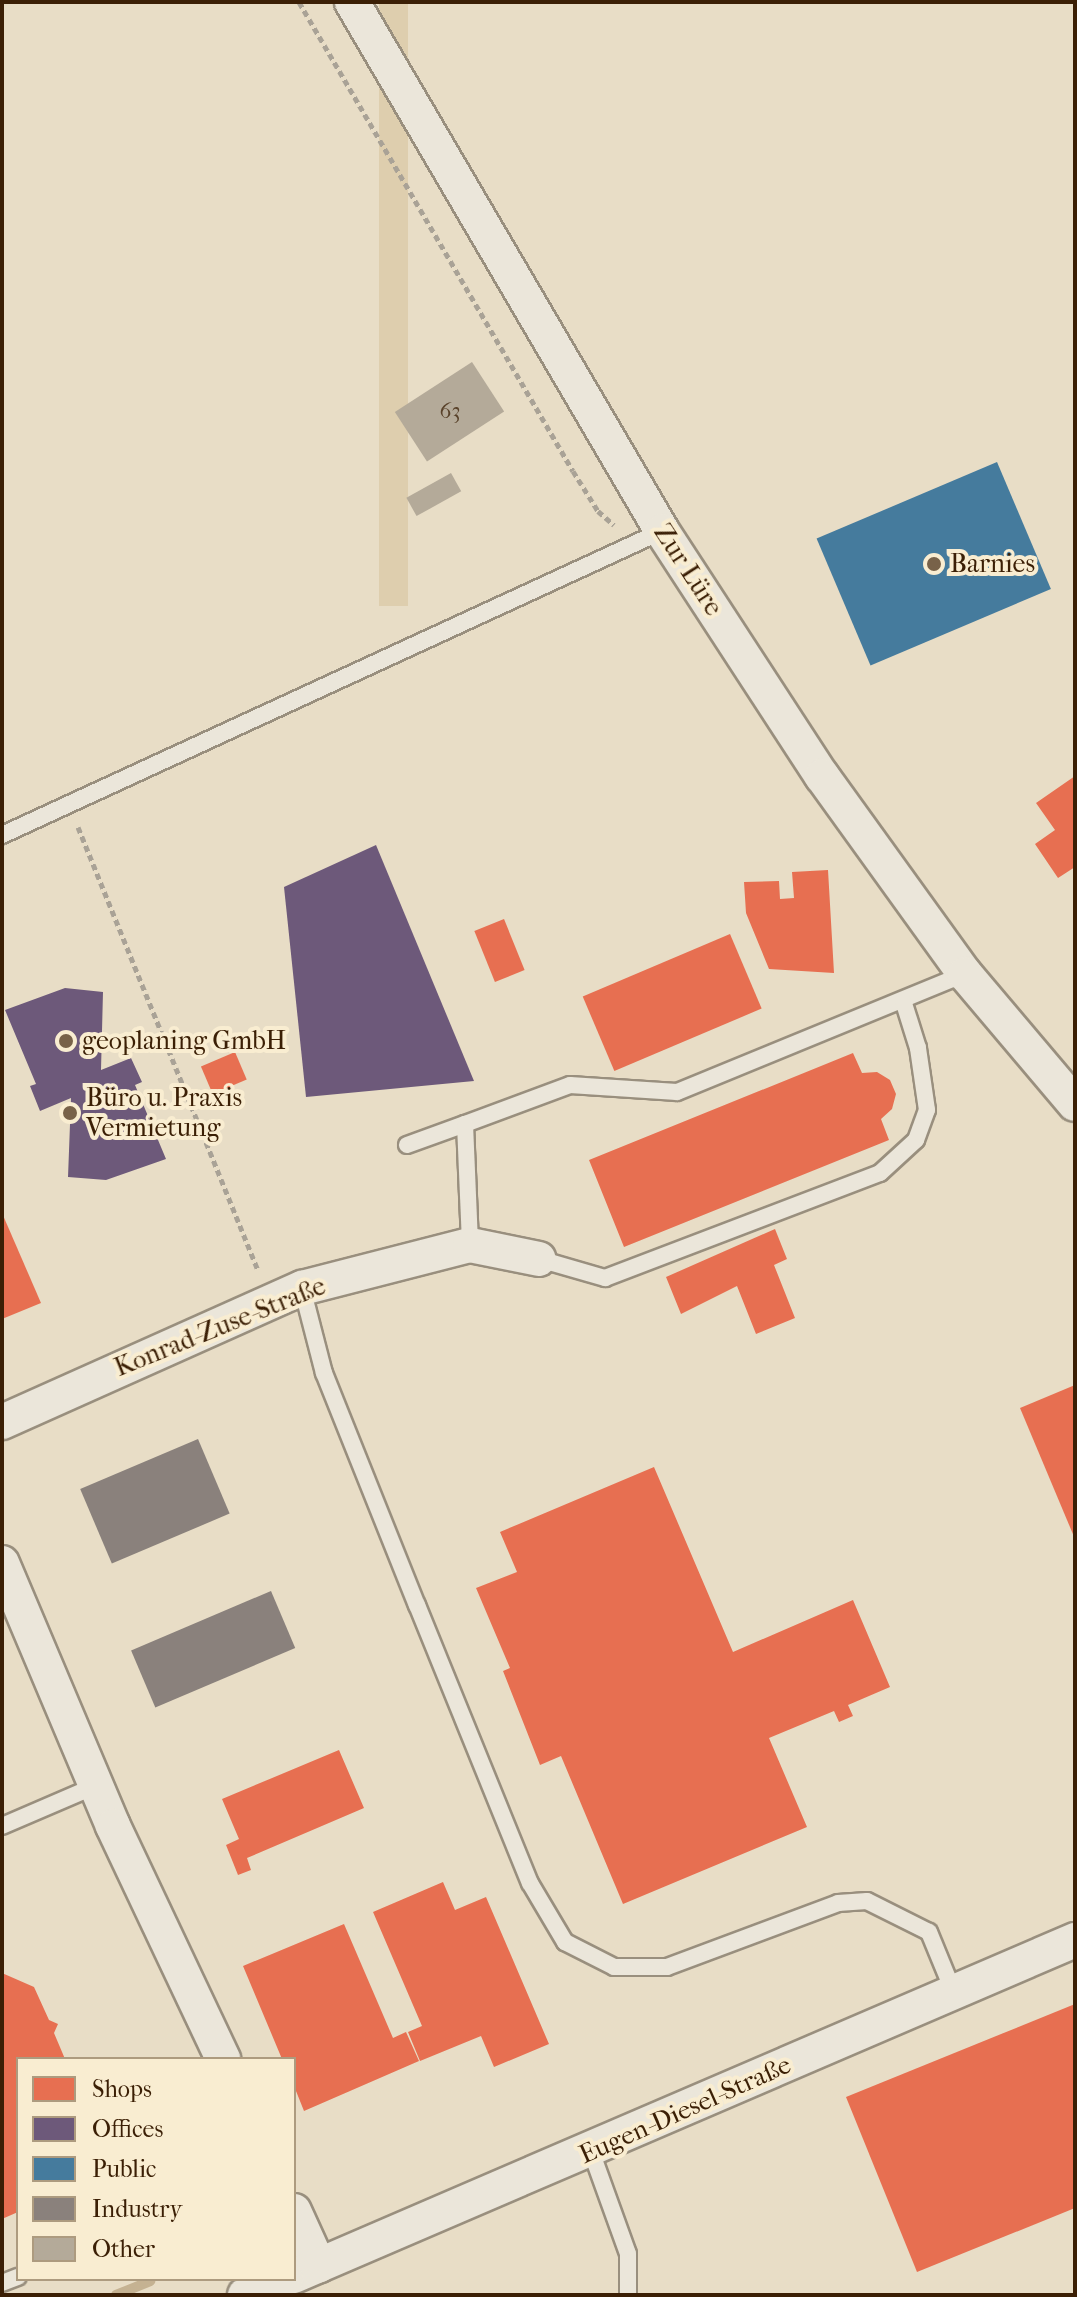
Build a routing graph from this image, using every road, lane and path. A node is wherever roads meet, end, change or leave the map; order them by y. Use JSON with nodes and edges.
{"nodes":[{"id":1,"x":299,"y":2,"type":"edge"},
{"id":2,"x":352,"y":2,"type":"edge"},
{"id":3,"x":651,"y":536,"type":"junction"},
{"id":4,"x":70,"y":806,"type":"junction"},
{"id":5,"x":2,"y":835,"type":"edge"},
{"id":6,"x":965,"y":974,"type":"junction"},
{"id":7,"x":903,"y":1000,"type":"junction"},
{"id":8,"x":1075,"y":1104,"type":"edge"},
{"id":9,"x":465,"y":1124,"type":"junction"},
{"id":10,"x":407,"y":1145,"type":"dead end"},
{"id":11,"x":470,"y":1245,"type":"junction"},
{"id":12,"x":539,"y":1259,"type":"joint"},
{"id":13,"x":302,"y":1288,"type":"junction"},
{"id":14,"x":271,"y":1300,"type":"junction"},
{"id":15,"x":2,"y":1422,"type":"edge"},
{"id":16,"x":2,"y":1563,"type":"edge"},
{"id":17,"x":95,"y":1786,"type":"junction"},
{"id":18,"x":2,"y":1826,"type":"edge"},
{"id":19,"x":1075,"y":1940,"type":"edge"},
{"id":20,"x":954,"y":1993,"type":"junction"},
{"id":21,"x":222,"y":2057,"type":"edge"},
{"id":22,"x":591,"y":2151,"type":"junction"},
{"id":23,"x":296,"y":2221,"type":"edge"},
{"id":24,"x":306,"y":2271,"type":"edge"},
{"id":25,"x":281,"y":2281,"type":"edge"},
{"id":26,"x":245,"y":2295,"type":"edge"},
{"id":27,"x":628,"y":2295,"type":"edge"}],
"edges":[{"from":1,"to":3,"type":"path"},
{"from":2,"to":3,"type":"street","name":"Zur Lüre"},
{"from":3,"to":4,"type":"lane"},
{"from":3,"to":6,"type":"street","name":"Zur Lüre"},
{"from":4,"to":5,"type":"lane"},
{"from":4,"to":14,"type":"path"},
{"from":6,"to":7,"type":"lane"},
{"from":6,"to":8,"type":"street","name":"Zur Lüre"},
{"from":7,"to":9,"type":"lane"},
{"from":7,"to":12,"type":"lane"},
{"from":9,"to":10,"type":"lane"},
{"from":9,"to":11,"type":"lane"},
{"from":11,"to":12,"type":"street","name":"Konrad-Zuse-Straße"},
{"from":11,"to":13,"type":"street","name":"Konrad-Zuse-Straße"},
{"from":13,"to":14,"type":"street","name":"Konrad-Zuse-Straße"},
{"from":13,"to":20,"type":"lane"},
{"from":14,"to":15,"type":"street","name":"Konrad-Zuse-Straße"},
{"from":16,"to":17,"type":"street"},
{"from":17,"to":18,"type":"lane"},
{"from":17,"to":21,"type":"street"},
{"from":19,"to":20,"type":"street","name":"Eugen-Diesel-Straße"},
{"from":20,"to":22,"type":"street","name":"Eugen-Diesel-Straße"},
{"from":22,"to":24,"type":"street","name":"Eugen-Diesel-Straße"},
{"from":22,"to":27,"type":"lane"},
{"from":23,"to":24,"type":"street"},
{"from":25,"to":26,"type":"street"}]}
